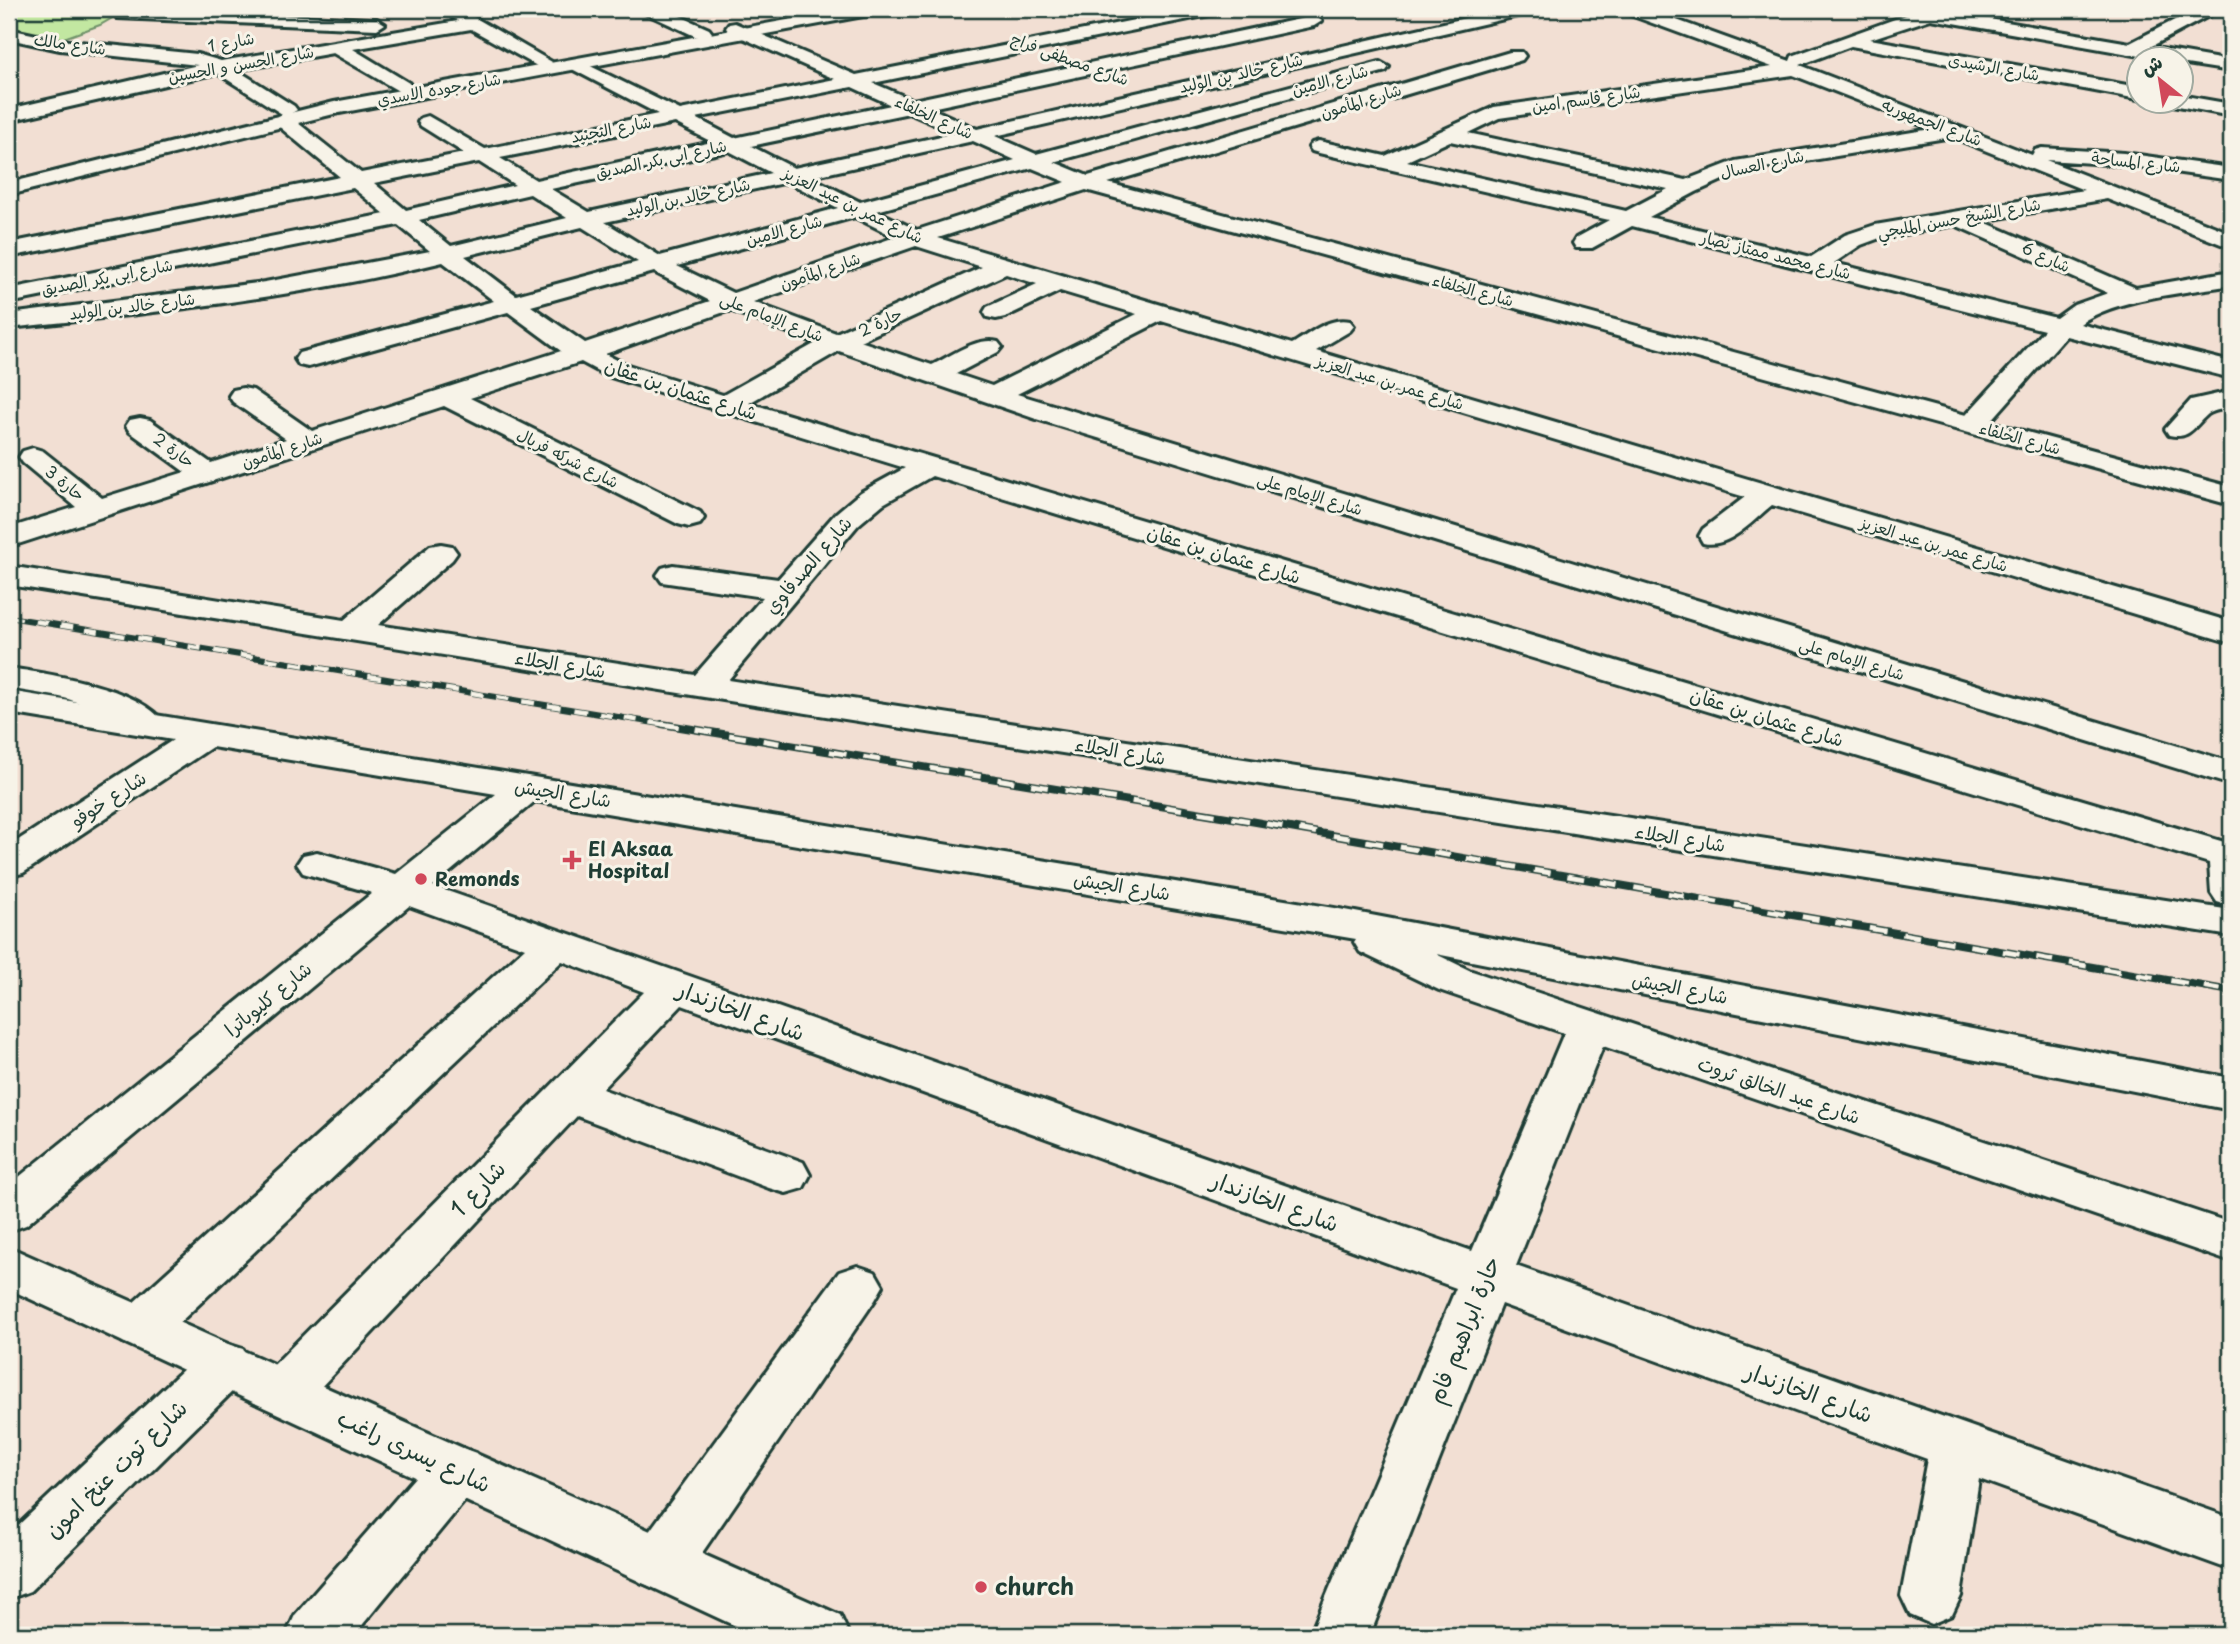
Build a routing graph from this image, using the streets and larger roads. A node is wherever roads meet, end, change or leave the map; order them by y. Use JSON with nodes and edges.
{"nodes":[{"id":1,"x":267,"y":9,"type":"edge"},
{"id":2,"x":651,"y":9,"type":"edge"},
{"id":3,"x":874,"y":9,"type":"edge"},
{"id":4,"x":1527,"y":9,"type":"edge"},
{"id":5,"x":1630,"y":9,"type":"edge"},
{"id":6,"x":1656,"y":9,"type":"edge"},
{"id":7,"x":1888,"y":9,"type":"edge"},
{"id":8,"x":2208,"y":9,"type":"edge"},
{"id":9,"x":844,"y":10,"type":"edge"},
{"id":10,"x":1209,"y":10,"type":"edge"},
{"id":11,"x":127,"y":11,"type":"edge"},
{"id":12,"x":1920,"y":15,"type":"junction"},
{"id":13,"x":237,"y":18,"type":"junction"},
{"id":14,"x":452,"y":18,"type":"edge"},
{"id":15,"x":2038,"y":18,"type":"dead end"},
{"id":16,"x":1314,"y":21,"type":"dead end"},
{"id":17,"x":337,"y":22,"type":"junction"},
{"id":18,"x":2016,"y":28,"type":"junction"},
{"id":19,"x":740,"y":30,"type":"junction"},
{"id":20,"x":1269,"y":31,"type":"junction"},
{"id":21,"x":993,"y":32,"type":"dead end"},
{"id":22,"x":703,"y":33,"type":"junction"},
{"id":23,"x":9,"y":34,"type":"edge"},
{"id":24,"x":258,"y":37,"type":"dead end"},
{"id":25,"x":1850,"y":40,"type":"junction"},
{"id":26,"x":50,"y":44,"type":"junction"},
{"id":27,"x":219,"y":44,"type":"dead end"},
{"id":28,"x":1032,"y":45,"type":"junction"},
{"id":29,"x":2124,"y":46,"type":"edge"},
{"id":30,"x":2137,"y":46,"type":"edge"},
{"id":31,"x":335,"y":47,"type":"junction"},
{"id":32,"x":132,"y":52,"type":"junction"},
{"id":33,"x":1334,"y":52,"type":"junction"},
{"id":34,"x":166,"y":54,"type":"junction"},
{"id":35,"x":19,"y":55,"type":"dead end"},
{"id":36,"x":1516,"y":56,"type":"dead end"},
{"id":37,"x":2194,"y":59,"type":"edge"},
{"id":38,"x":543,"y":62,"type":"junction"},
{"id":39,"x":576,"y":64,"type":"junction"},
{"id":40,"x":1796,"y":64,"type":"junction"},
{"id":41,"x":220,"y":66,"type":"junction"},
{"id":42,"x":2231,"y":66,"type":"edge"},
{"id":43,"x":1380,"y":67,"type":"junction"},
{"id":44,"x":1096,"y":68,"type":"junction"},
{"id":45,"x":160,"y":79,"type":"junction"},
{"id":46,"x":853,"y":80,"type":"junction"},
{"id":47,"x":1427,"y":82,"type":"junction"},
{"id":48,"x":1140,"y":87,"type":"junction"},
{"id":49,"x":402,"y":88,"type":"junction"},
{"id":50,"x":2124,"y":90,"type":"edge"},
{"id":51,"x":2194,"y":102,"type":"edge"},
{"id":52,"x":2228,"y":106,"type":"edge"},
{"id":53,"x":912,"y":107,"type":"junction"},
{"id":54,"x":9,"y":115,"type":"edge"},
{"id":55,"x":285,"y":115,"type":"junction"},
{"id":56,"x":676,"y":116,"type":"junction"},
{"id":57,"x":1198,"y":116,"type":"junction"},
{"id":58,"x":428,"y":122,"type":"dead end"},
{"id":59,"x":1160,"y":127,"type":"junction"},
{"id":60,"x":1955,"y":130,"type":"junction"},
{"id":61,"x":1447,"y":134,"type":"junction"},
{"id":62,"x":975,"y":135,"type":"junction"},
{"id":63,"x":731,"y":144,"type":"junction"},
{"id":64,"x":1217,"y":145,"type":"junction"},
{"id":65,"x":1319,"y":147,"type":"dead end"},
{"id":66,"x":480,"y":155,"type":"junction"},
{"id":67,"x":2031,"y":155,"type":"junction"},
{"id":68,"x":1034,"y":161,"type":"junction"},
{"id":69,"x":1387,"y":163,"type":"junction"},
{"id":70,"x":2227,"y":164,"type":"edge"},
{"id":71,"x":791,"y":175,"type":"junction"},
{"id":72,"x":2082,"y":176,"type":"junction"},
{"id":73,"x":9,"y":180,"type":"edge"},
{"id":74,"x":357,"y":180,"type":"junction"},
{"id":75,"x":1086,"y":183,"type":"junction"},
{"id":76,"x":1688,"y":187,"type":"junction"},
{"id":77,"x":533,"y":188,"type":"junction"},
{"id":78,"x":9,"y":189,"type":"edge"},
{"id":79,"x":2111,"y":192,"type":"junction"},
{"id":80,"x":858,"y":209,"type":"junction"},
{"id":81,"x":403,"y":216,"type":"junction"},
{"id":82,"x":1628,"y":218,"type":"junction"},
{"id":83,"x":1957,"y":218,"type":"junction"},
{"id":84,"x":585,"y":220,"type":"junction"},
{"id":85,"x":2231,"y":228,"type":"edge"},
{"id":86,"x":916,"y":238,"type":"junction"},
{"id":87,"x":2231,"y":241,"type":"edge"},
{"id":88,"x":1584,"y":243,"type":"dead end"},
{"id":89,"x":9,"y":250,"type":"edge"},
{"id":90,"x":446,"y":253,"type":"junction"},
{"id":91,"x":657,"y":264,"type":"junction"},
{"id":92,"x":1815,"y":265,"type":"junction"},
{"id":93,"x":1002,"y":267,"type":"junction"},
{"id":94,"x":2231,"y":278,"type":"edge"},
{"id":95,"x":1057,"y":283,"type":"junction"},
{"id":96,"x":9,"y":296,"type":"edge"},
{"id":97,"x":2134,"y":296,"type":"junction"},
{"id":98,"x":729,"y":302,"type":"junction"},
{"id":99,"x":512,"y":305,"type":"junction"},
{"id":100,"x":996,"y":312,"type":"dead end"},
{"id":101,"x":1158,"y":313,"type":"junction"},
{"id":102,"x":9,"y":321,"type":"edge"},
{"id":103,"x":1341,"y":326,"type":"dead end"},
{"id":104,"x":2061,"y":327,"type":"junction"},
{"id":105,"x":837,"y":342,"type":"junction"},
{"id":106,"x":989,"y":347,"type":"dead end"},
{"id":107,"x":1295,"y":353,"type":"junction"},
{"id":108,"x":582,"y":354,"type":"junction"},
{"id":109,"x":309,"y":359,"type":"dead end"},
{"id":110,"x":2231,"y":370,"type":"edge"},
{"id":111,"x":933,"y":375,"type":"junction"},
{"id":112,"x":243,"y":396,"type":"dead end"},
{"id":113,"x":993,"y":396,"type":"junction"},
{"id":114,"x":447,"y":397,"type":"junction"},
{"id":115,"x":2231,"y":399,"type":"edge"},
{"id":116,"x":726,"y":405,"type":"junction"},
{"id":117,"x":1972,"y":425,"type":"junction"},
{"id":118,"x":140,"y":426,"type":"dead end"},
{"id":119,"x":2179,"y":429,"type":"dead end"},
{"id":120,"x":309,"y":442,"type":"junction"},
{"id":121,"x":33,"y":457,"type":"dead end"},
{"id":122,"x":931,"y":465,"type":"junction"},
{"id":123,"x":207,"y":474,"type":"junction"},
{"id":124,"x":1768,"y":494,"type":"junction"},
{"id":125,"x":2231,"y":496,"type":"edge"},
{"id":126,"x":97,"y":509,"type":"junction"},
{"id":127,"x":689,"y":518,"type":"dead end"},
{"id":128,"x":1714,"y":536,"type":"dead end"},
{"id":129,"x":9,"y":538,"type":"edge"},
{"id":130,"x":441,"y":554,"type":"dead end"},
{"id":131,"x":673,"y":575,"type":"dead end"},
{"id":132,"x":9,"y":576,"type":"edge"},
{"id":133,"x":785,"y":590,"type":"junction"},
{"id":134,"x":351,"y":631,"type":"junction"},
{"id":135,"x":2231,"y":633,"type":"edge"},
{"id":136,"x":9,"y":678,"type":"edge"},
{"id":137,"x":704,"y":687,"type":"junction"},
{"id":138,"x":9,"y":702,"type":"edge"},
{"id":139,"x":146,"y":723,"type":"junction"},
{"id":140,"x":207,"y":734,"type":"junction"},
{"id":141,"x":2231,"y":774,"type":"edge"},
{"id":142,"x":528,"y":787,"type":"junction"},
{"id":143,"x":9,"y":863,"type":"edge"},
{"id":144,"x":317,"y":864,"type":"dead end"},
{"id":145,"x":2230,"y":869,"type":"edge"},
{"id":146,"x":402,"y":890,"type":"junction"},
{"id":147,"x":1334,"y":921,"type":"junction"},
{"id":148,"x":2231,"y":923,"type":"edge"},
{"id":149,"x":555,"y":944,"type":"junction"},
{"id":150,"x":674,"y":987,"type":"junction"},
{"id":151,"x":1589,"y":1026,"type":"junction"},
{"id":152,"x":2231,"y":1094,"type":"edge"},
{"id":153,"x":569,"y":1095,"type":"junction"},
{"id":154,"x":786,"y":1175,"type":"dead end"},
{"id":155,"x":9,"y":1212,"type":"edge"},
{"id":156,"x":2231,"y":1243,"type":"edge"},
{"id":157,"x":9,"y":1267,"type":"edge"},
{"id":158,"x":1486,"y":1277,"type":"junction"},
{"id":159,"x":857,"y":1286,"type":"dead end"},
{"id":160,"x":141,"y":1327,"type":"junction"},
{"id":161,"x":224,"y":1365,"type":"junction"},
{"id":162,"x":283,"y":1391,"type":"junction"},
{"id":163,"x":1957,"y":1446,"type":"junction"},
{"id":164,"x":456,"y":1470,"type":"junction"},
{"id":165,"x":2231,"y":1544,"type":"edge"},
{"id":166,"x":661,"y":1563,"type":"junction"},
{"id":167,"x":9,"y":1572,"type":"edge"},
{"id":168,"x":1931,"y":1596,"type":"dead end"},
{"id":169,"x":316,"y":1635,"type":"edge"},
{"id":170,"x":819,"y":1635,"type":"edge"},
{"id":171,"x":1340,"y":1635,"type":"edge"}],
"edges":[{"from":1,"to":13,"type":"street"},
{"from":2,"to":22,"type":"street"},
{"from":3,"to":9,"type":"street","name":"شارع جوده الاسدي"},
{"from":4,"to":33,"type":"street","name":"شارع خالد بن الوليد"},
{"from":5,"to":40,"type":"street","name":"شارع الجمهوريه"},
{"from":6,"to":40,"type":"street","name":"شارع الجمهوريه"},
{"from":7,"to":12,"type":"street"},
{"from":8,"to":30,"type":"street"},
{"from":9,"to":19,"type":"street","name":"شارع جوده الاسدي"},
{"from":10,"to":20,"type":"street"},
{"from":10,"to":28,"type":"street","name":"شارع التجنيد"},
{"from":11,"to":13,"type":"street"},
{"from":11,"to":26,"type":"street"},
{"from":12,"to":18,"type":"street"},
{"from":12,"to":25,"type":"street","name":"شارع قاسم امين"},
{"from":13,"to":17,"type":"street"},
{"from":14,"to":17,"type":"street"},
{"from":14,"to":31,"type":"street","name":"شارع الحسن و الحسين"},
{"from":14,"to":38,"type":"street","name":"شارع الحسن و الحسين"},
{"from":15,"to":18,"type":"street"},
{"from":16,"to":20,"type":"street","name":"شارع ابى بكر الصديق"},
{"from":17,"to":24,"type":"street","name":"شارع 1"},
{"from":18,"to":29,"type":"street"},
{"from":19,"to":22,"type":"street","name":"شارع جوده الاسدي"},
{"from":19,"to":39,"type":"street","name":"شارع جوده الاسدي"},
{"from":19,"to":46,"type":"street","name":"شارع الخلفاء"},
{"from":20,"to":33,"type":"street"},
{"from":20,"to":44,"type":"street","name":"شارع ابى بكر الصديق"},
{"from":21,"to":28,"type":"street","name":"شارع مصطفى فراج"},
{"from":22,"to":38,"type":"street","name":"شارع جوده الاسدي"},
{"from":23,"to":26,"type":"street","name":"شارع مالك"},
{"from":25,"to":40,"type":"street","name":"شارع قاسم امين"},
{"from":25,"to":50,"type":"street","name":"شارع الرشيدى"},
{"from":26,"to":32,"type":"street","name":"شارع مالك"},
{"from":26,"to":35,"type":"street"},
{"from":27,"to":34,"type":"street","name":"شارع 1"},
{"from":28,"to":44,"type":"street","name":"شارع مصطفى فراج"},
{"from":28,"to":46,"type":"street","name":"شارع التجنيد"},
{"from":31,"to":41,"type":"street","name":"شارع الحسن و الحسين"},
{"from":31,"to":49,"type":"street"},
{"from":32,"to":34,"type":"street","name":"شارع مالك"},
{"from":32,"to":45,"type":"street","name":"شارع مالك"},
{"from":33,"to":43,"type":"street"},
{"from":33,"to":48,"type":"street","name":"شارع خالد بن الوليد"},
{"from":34,"to":41,"type":"street","name":"شارع مالك"},
{"from":36,"to":47,"type":"street","name":"شارع المأمون"},
{"from":37,"to":42,"type":"street"},
{"from":38,"to":49,"type":"street","name":"شارع جوده الاسدي"},
{"from":39,"to":55,"type":"street","name":"شارع جوده الاسدي"},
{"from":39,"to":56,"type":"street","name":"شارع عمر بن عبد العزيز"},
{"from":40,"to":60,"type":"street","name":"شارع الجمهوريه"},
{"from":40,"to":61,"type":"street","name":"شارع قاسم امين"},
{"from":40,"to":67,"type":"street","name":"شارع الجمهوريه"},
{"from":41,"to":45,"type":"street","name":"شارع الحسن و الحسين"},
{"from":41,"to":55,"type":"street","name":"شارع مالك"},
{"from":43,"to":47,"type":"street"},
{"from":43,"to":57,"type":"street","name":"شارع الامين"},
{"from":44,"to":48,"type":"street","name":"شارع مصطفى فراج"},
{"from":44,"to":53,"type":"street","name":"شارع ابى بكر الصديق"},
{"from":45,"to":54,"type":"street","name":"شارع الحسن و الحسين"},
{"from":46,"to":53,"type":"street","name":"شارع الخلفاء"},
{"from":46,"to":56,"type":"street","name":"شارع التجنيد"},
{"from":47,"to":64,"type":"street","name":"شارع المأمون"},
{"from":48,"to":57,"type":"street","name":"شارع مصطفى فراج"},
{"from":48,"to":62,"type":"street","name":"شارع خالد بن الوليد"},
{"from":49,"to":55,"type":"street","name":"شارع جوده الاسدي"},
{"from":51,"to":52,"type":"street"},
{"from":53,"to":62,"type":"street","name":"شارع الخلفاء"},
{"from":53,"to":63,"type":"street","name":"شارع ابى بكر الصديق"},
{"from":55,"to":73,"type":"street","name":"شارع جوده الاسدي"},
{"from":55,"to":74,"type":"street","name":"شارع عثمان بن عفان"},
{"from":55,"to":78,"type":"street","name":"شارع جوده الاسدي"},
{"from":56,"to":63,"type":"street","name":"شارع عمر بن عبد العزيز"},
{"from":56,"to":66,"type":"street","name":"شارع التجنيد"},
{"from":57,"to":59,"type":"street","name":"شارع الامين"},
{"from":58,"to":66,"type":"street","name":"شارع الإمام على"},
{"from":59,"to":64,"type":"street"},
{"from":59,"to":68,"type":"street","name":"شارع الامين"},
{"from":60,"to":67,"type":"street","name":"شارع الجمهوريه"},
{"from":60,"to":76,"type":"street","name":"شارع العسال"},
{"from":61,"to":69,"type":"street","name":"شارع قاسم امين"},
{"from":61,"to":76,"type":"street"},
{"from":62,"to":68,"type":"street","name":"شارع الخلفاء"},
{"from":62,"to":71,"type":"street","name":"شارع خالد بن الوليد"},
{"from":63,"to":71,"type":"street","name":"شارع عمر بن عبد العزيز"},
{"from":63,"to":77,"type":"street","name":"شارع ابى بكر الصديق"},
{"from":64,"to":75,"type":"street","name":"شارع المأمون"},
{"from":65,"to":69,"type":"street","name":"شارع محمد ممتاز نصار"},
{"from":66,"to":74,"type":"street","name":"شارع التجنيد"},
{"from":66,"to":77,"type":"street","name":"شارع الإمام على"},
{"from":67,"to":70,"type":"street","name":"شارع المساحة"},
{"from":67,"to":72,"type":"street","name":"شارع الجمهوريه"},
{"from":68,"to":75,"type":"street","name":"شارع الخلفاء"},
{"from":68,"to":80,"type":"street","name":"شارع الامين"},
{"from":69,"to":82,"type":"street","name":"شارع محمد ممتاز نصار"},
{"from":71,"to":80,"type":"street","name":"شارع عمر بن عبد العزيز"},
{"from":71,"to":84,"type":"street","name":"شارع خالد بن الوليد"},
{"from":72,"to":79,"type":"street","name":"شارع الجمهوريه"},
{"from":72,"to":85,"type":"street","name":"شارع الجمهوريه"},
{"from":74,"to":81,"type":"street","name":"شارع عثمان بن عفان"},
{"from":74,"to":89,"type":"street","name":"شارع التجنيد"},
{"from":75,"to":86,"type":"street","name":"شارع المأمون"},
{"from":75,"to":117,"type":"street","name":"شارع الخلفاء"},
{"from":76,"to":82,"type":"street","name":"شارع العسال"},
{"from":77,"to":81,"type":"street","name":"شارع ابى بكر الصديق"},
{"from":77,"to":84,"type":"street","name":"شارع الإمام على"},
{"from":79,"to":83,"type":"street","name":"شارع الشيخ حسن المليجي"},
{"from":79,"to":87,"type":"street","name":"شارع الجمهوريه"},
{"from":80,"to":86,"type":"street","name":"شارع عمر بن عبد العزيز"},
{"from":80,"to":91,"type":"street","name":"شارع الامين"},
{"from":81,"to":90,"type":"street","name":"شارع عثمان بن عفان"},
{"from":81,"to":96,"type":"street","name":"شارع ابى بكر الصديق"},
{"from":82,"to":88,"type":"street","name":"شارع العسال"},
{"from":82,"to":92,"type":"street","name":"شارع محمد ممتاز نصار"},
{"from":83,"to":92,"type":"street","name":"شارع الشيخ حسن المليجي"},
{"from":83,"to":97,"type":"street","name":"شارع 6"},
{"from":84,"to":90,"type":"street","name":"شارع خالد بن الوليد"},
{"from":84,"to":91,"type":"street","name":"شارع الإمام على"},
{"from":86,"to":93,"type":"street","name":"شارع عمر بن عبد العزيز"},
{"from":86,"to":98,"type":"street","name":"شارع المأمون"},
{"from":90,"to":99,"type":"street","name":"شارع عثمان بن عفان"},
{"from":90,"to":102,"type":"street","name":"شارع خالد بن الوليد"},
{"from":91,"to":98,"type":"street","name":"شارع الإمام على"},
{"from":91,"to":99,"type":"street","name":"شارع الامين"},
{"from":92,"to":104,"type":"street","name":"شارع محمد ممتاز نصار"},
{"from":93,"to":95,"type":"street","name":"شارع عمر بن عبد العزيز"},
{"from":93,"to":105,"type":"street","name":"حارة 2"},
{"from":94,"to":97,"type":"street"},
{"from":95,"to":100,"type":"street"},
{"from":95,"to":101,"type":"street","name":"شارع عمر بن عبد العزيز"},
{"from":97,"to":104,"type":"street"},
{"from":98,"to":105,"type":"street","name":"شارع الإمام على"},
{"from":98,"to":108,"type":"street","name":"شارع المأمون"},
{"from":99,"to":108,"type":"street","name":"شارع عثمان بن عفان"},
{"from":99,"to":109,"type":"street","name":"شارع الامين"},
{"from":101,"to":107,"type":"street","name":"شارع عمر بن عبد العزيز"},
{"from":101,"to":113,"type":"street"},
{"from":103,"to":107,"type":"street"},
{"from":104,"to":110,"type":"street","name":"شارع محمد ممتاز نصار"},
{"from":104,"to":117,"type":"street"},
{"from":105,"to":111,"type":"street","name":"شارع الإمام على"},
{"from":105,"to":116,"type":"street","name":"حارة 2"},
{"from":106,"to":111,"type":"street"},
{"from":107,"to":124,"type":"street","name":"شارع عمر بن عبد العزيز"},
{"from":108,"to":114,"type":"street","name":"شارع المأمون"},
{"from":108,"to":116,"type":"street","name":"شارع عثمان بن عفان"},
{"from":111,"to":113,"type":"street","name":"شارع الإمام على"},
{"from":112,"to":120,"type":"street"},
{"from":113,"to":141,"type":"street","name":"شارع الإمام على"},
{"from":114,"to":120,"type":"street","name":"شارع المأمون"},
{"from":114,"to":127,"type":"street","name":"شارع شركه فريال"},
{"from":115,"to":119,"type":"street"},
{"from":116,"to":122,"type":"street","name":"شارع عثمان بن عفان"},
{"from":117,"to":125,"type":"street","name":"شارع الخلفاء"},
{"from":118,"to":123,"type":"street","name":"حارة 2"},
{"from":120,"to":123,"type":"street","name":"شارع المأمون"},
{"from":121,"to":126,"type":"street","name":"حارة 3"},
{"from":122,"to":133,"type":"street","name":"شارع الصدفاوي"},
{"from":122,"to":145,"type":"street","name":"شارع عثمان بن عفان"},
{"from":123,"to":126,"type":"street","name":"شارع المأمون"},
{"from":124,"to":128,"type":"street"},
{"from":124,"to":135,"type":"street","name":"شارع عمر بن عبد العزيز"},
{"from":126,"to":129,"type":"street","name":"شارع المأمون"},
{"from":130,"to":134,"type":"street"},
{"from":131,"to":133,"type":"street"},
{"from":132,"to":134,"type":"street","name":"شارع الجلاء"},
{"from":133,"to":137,"type":"street","name":"شارع الصدفاوي"},
{"from":134,"to":137,"type":"street","name":"شارع الجلاء"},
{"from":136,"to":139,"type":"street"},
{"from":137,"to":148,"type":"street","name":"شارع الجلاء"},
{"from":138,"to":139,"type":"street","name":"شارع الجيش"},
{"from":139,"to":140,"type":"street","name":"شارع الجيش"},
{"from":140,"to":142,"type":"street","name":"شارع الجيش"},
{"from":140,"to":143,"type":"street","name":"شارع خوفو"},
{"from":142,"to":146,"type":"street","name":"شارع كليوباترا"},
{"from":142,"to":147,"type":"street","name":"شارع الجيش"},
{"from":144,"to":146,"type":"street","name":"شارع الخازندار"},
{"from":146,"to":149,"type":"street","name":"شارع الخازندار"},
{"from":146,"to":155,"type":"street","name":"شارع كليوباترا"},
{"from":147,"to":151,"type":"street","name":"شارع عبد الخالق ثروت"},
{"from":147,"to":152,"type":"street","name":"شارع الجيش"},
{"from":149,"to":150,"type":"street","name":"شارع الخازندار"},
{"from":149,"to":160,"type":"street"},
{"from":150,"to":153,"type":"street","name":"شارع 1"},
{"from":150,"to":158,"type":"street","name":"شارع الخازندار"},
{"from":151,"to":156,"type":"street","name":"شارع عبد الخالق ثروت"},
{"from":151,"to":158,"type":"street","name":"حارة ابراهيم فام"},
{"from":153,"to":154,"type":"street"},
{"from":153,"to":162,"type":"street","name":"شارع 1"},
{"from":157,"to":160,"type":"street","name":"شارع يسرى راغب"},
{"from":158,"to":163,"type":"street","name":"شارع الخازندار"},
{"from":158,"to":171,"type":"street","name":"حارة ابراهيم فام"},
{"from":159,"to":166,"type":"street"},
{"from":160,"to":161,"type":"street","name":"شارع يسرى راغب"},
{"from":161,"to":162,"type":"street","name":"شارع يسرى راغب"},
{"from":161,"to":167,"type":"street","name":"شارع توت عنخ امون"},
{"from":162,"to":164,"type":"street","name":"شارع يسرى راغب"},
{"from":163,"to":165,"type":"street","name":"شارع الخازندار"},
{"from":163,"to":168,"type":"street"},
{"from":164,"to":166,"type":"street","name":"شارع يسرى راغب"},
{"from":164,"to":169,"type":"street"},
{"from":166,"to":170,"type":"street","name":"شارع يسرى راغب"}]}
